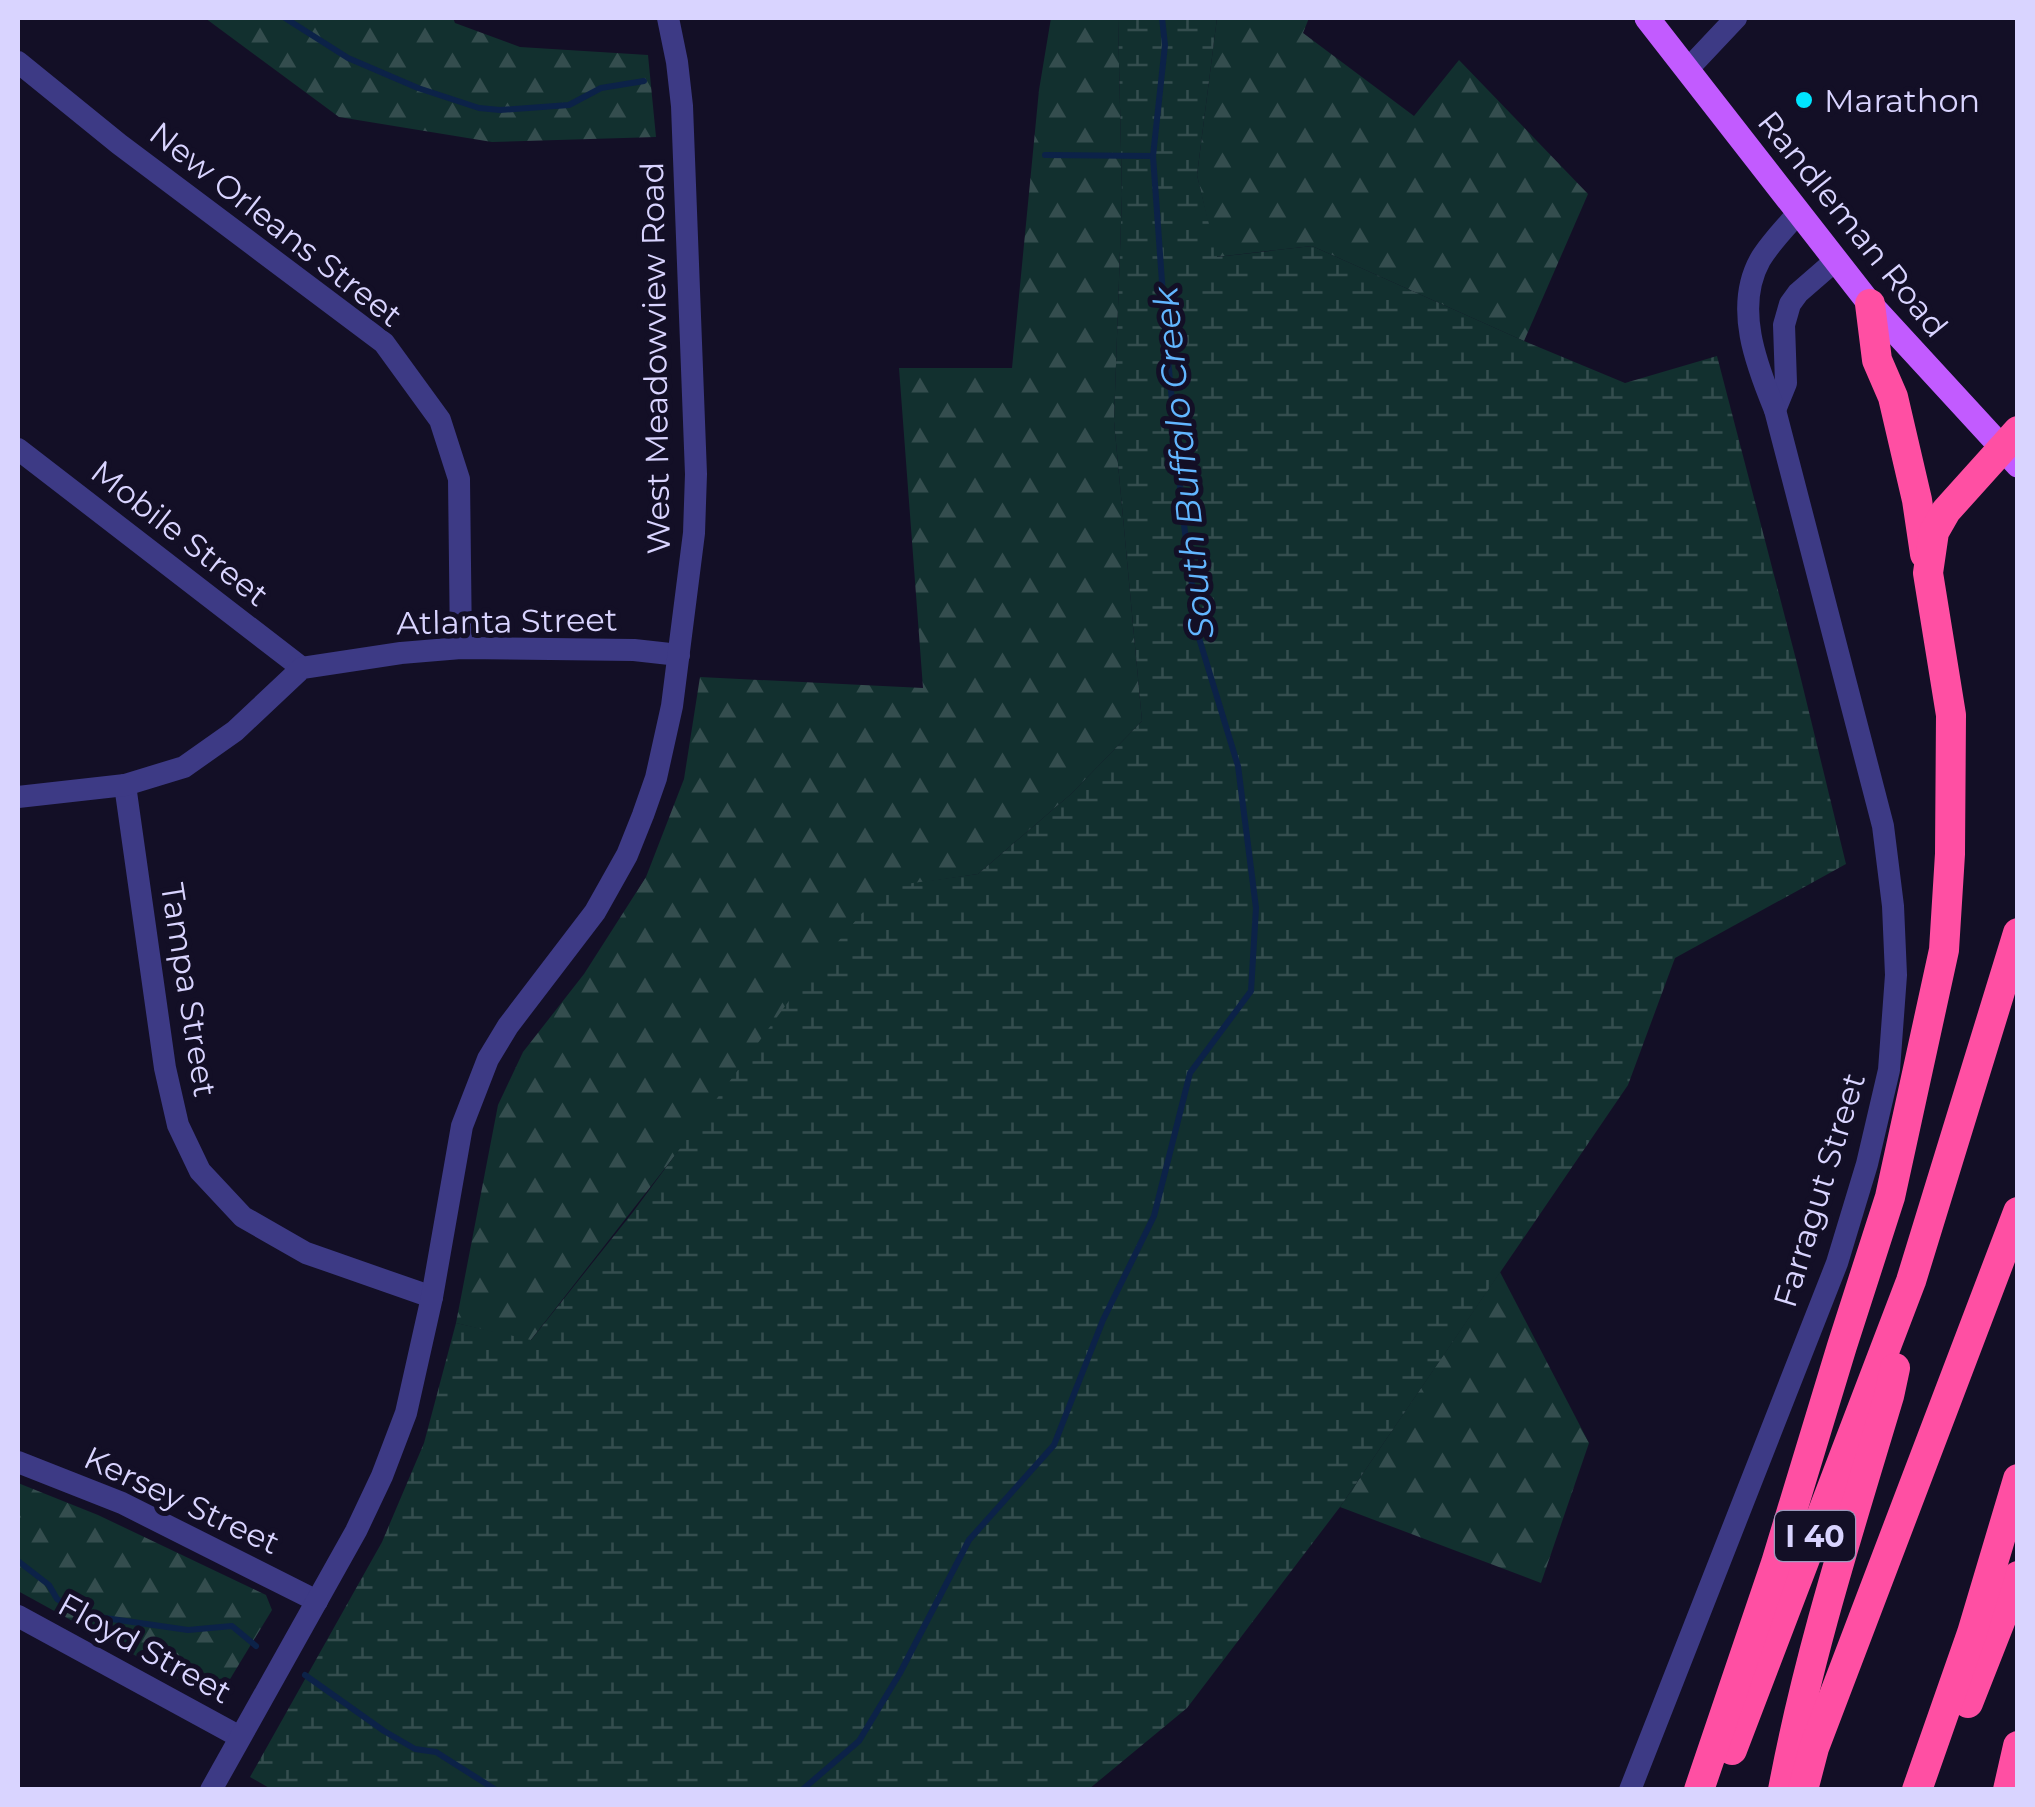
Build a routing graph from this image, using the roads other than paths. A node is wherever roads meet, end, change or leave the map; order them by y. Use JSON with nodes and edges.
{"nodes":[{"id":1,"x":668,"y":18,"type":"edge"},
{"id":2,"x":1646,"y":18,"type":"edge"},
{"id":3,"x":1736,"y":18,"type":"edge"},
{"id":4,"x":18,"y":62,"type":"edge"},
{"id":5,"x":1687,"y":70,"type":"junction"},
{"id":6,"x":1799,"y":212,"type":"junction"},
{"id":7,"x":1836,"y":260,"type":"junction"},
{"id":8,"x":1870,"y":304,"type":"junction"},
{"id":9,"x":1774,"y":410,"type":"junction"},
{"id":10,"x":2012,"y":448,"type":"edge"},
{"id":11,"x":18,"y":450,"type":"edge"},
{"id":12,"x":1928,"y":573,"type":"junction"},
{"id":13,"x":461,"y":648,"type":"junction"},
{"id":14,"x":678,"y":655,"type":"junction"},
{"id":15,"x":302,"y":668,"type":"junction"},
{"id":16,"x":125,"y":785,"type":"junction"},
{"id":17,"x":18,"y":797,"type":"edge"},
{"id":18,"x":2018,"y":933,"type":"edge"},
{"id":19,"x":2018,"y":1212,"type":"edge"},
{"id":20,"x":1911,"y":1281,"type":"junction"},
{"id":21,"x":432,"y":1298,"type":"junction"},
{"id":22,"x":18,"y":1462,"type":"edge"},
{"id":23,"x":2018,"y":1479,"type":"edge"},
{"id":24,"x":2018,"y":1576,"type":"edge"},
{"id":25,"x":317,"y":1600,"type":"junction"},
{"id":26,"x":18,"y":1616,"type":"edge"},
{"id":27,"x":240,"y":1737,"type":"junction"},
{"id":28,"x":2018,"y":1746,"type":"edge"},
{"id":29,"x":211,"y":1790,"type":"edge"},
{"id":30,"x":1630,"y":1790,"type":"edge"},
{"id":31,"x":1699,"y":1790,"type":"edge"},
{"id":32,"x":1716,"y":1790,"type":"edge"},
{"id":33,"x":1783,"y":1790,"type":"edge"},
{"id":34,"x":1803,"y":1790,"type":"edge"},
{"id":35,"x":1917,"y":1790,"type":"edge"},
{"id":36,"x":1934,"y":1790,"type":"edge"},
{"id":37,"x":2008,"y":1790,"type":"edge"}],
"edges":[{"from":1,"to":14,"type":"street","name":"West Meadowview Road"},
{"from":2,"to":5,"type":"main road","name":"Randleman Road"},
{"from":3,"to":5,"type":"street"},
{"from":4,"to":13,"type":"street","name":"New Orleans Street"},
{"from":5,"to":6,"type":"main road","name":"Randleman Road"},
{"from":6,"to":7,"type":"main road","name":"Randleman Road"},
{"from":6,"to":9,"type":"street","name":"Farragut Street"},
{"from":7,"to":8,"type":"main road","name":"Randleman Road"},
{"from":7,"to":9,"type":"street","name":"Farragut Street"},
{"from":8,"to":10,"type":"main road","name":"Randleman Road"},
{"from":8,"to":12,"type":"highway"},
{"from":9,"to":30,"type":"street","name":"Farragut Street"},
{"from":10,"to":12,"type":"highway"},
{"from":11,"to":15,"type":"street","name":"Mobile Street"},
{"from":12,"to":31,"type":"highway"},
{"from":13,"to":14,"type":"street","name":"Atlanta Street"},
{"from":13,"to":15,"type":"street","name":"Atlanta Street"},
{"from":14,"to":21,"type":"street","name":"West Meadowview Road"},
{"from":15,"to":16,"type":"street"},
{"from":16,"to":17,"type":"street"},
{"from":16,"to":21,"type":"street","name":"Tampa Street"},
{"from":18,"to":20,"type":"highway","number":"I 40"},
{"from":19,"to":34,"type":"highway"},
{"from":20,"to":32,"type":"highway","number":"I 40"},
{"from":20,"to":33,"type":"highway"},
{"from":21,"to":25,"type":"street","name":"West Meadowview Road"},
{"from":22,"to":25,"type":"street","name":"Kersey Street"},
{"from":23,"to":35,"type":"highway"},
{"from":24,"to":36,"type":"highway"},
{"from":25,"to":27,"type":"street","name":"West Meadowview Road"},
{"from":26,"to":27,"type":"street","name":"Floyd Street"},
{"from":27,"to":29,"type":"street","name":"West Meadowview Road"},
{"from":28,"to":37,"type":"highway"}]}
